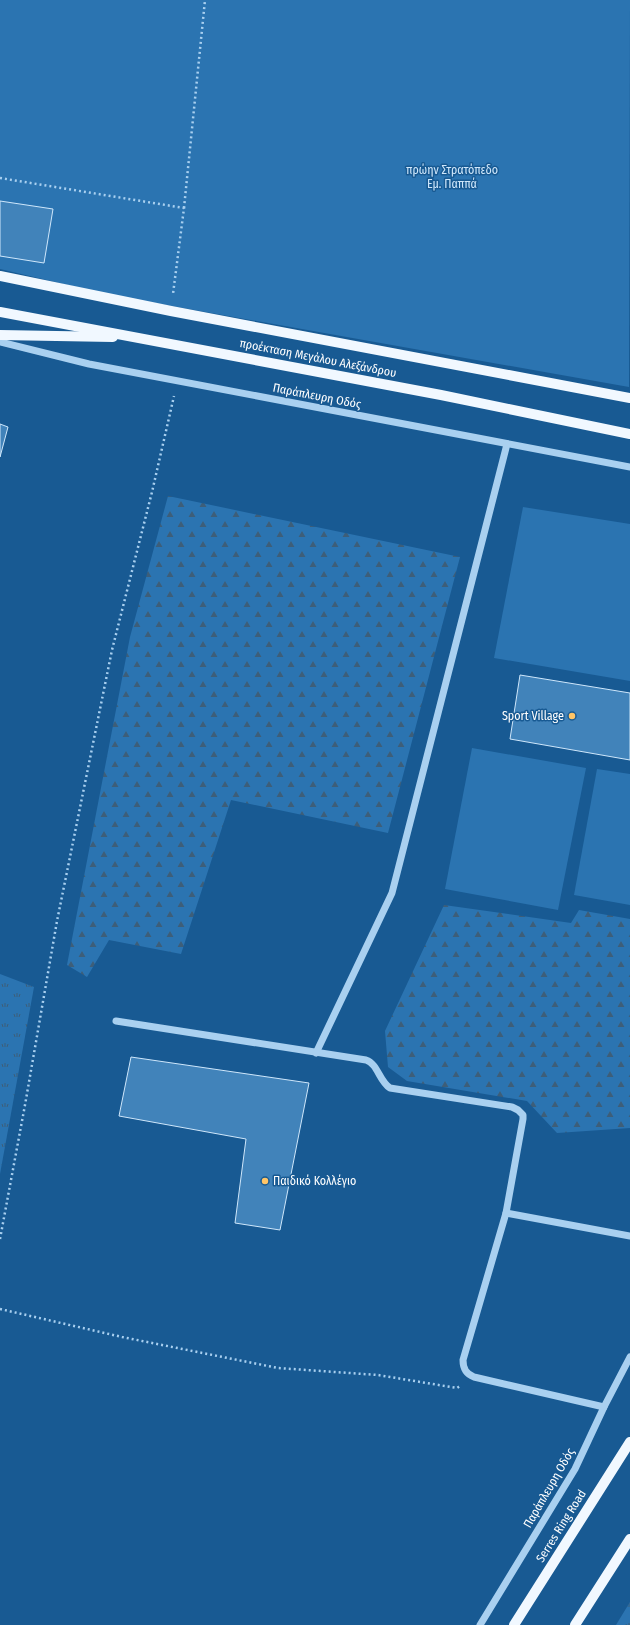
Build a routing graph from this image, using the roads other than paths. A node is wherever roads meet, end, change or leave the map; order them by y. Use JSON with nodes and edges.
{"nodes":[{"id":1,"x":0,"y":276,"type":"edge"},
{"id":2,"x":0,"y":312,"type":"edge"},
{"id":3,"x":0,"y":335,"type":"edge"},
{"id":4,"x":143,"y":338,"type":"junction"},
{"id":5,"x":0,"y":342,"type":"edge"},
{"id":6,"x":630,"y":398,"type":"edge"},
{"id":7,"x":630,"y":434,"type":"edge"},
{"id":8,"x":507,"y":444,"type":"junction"},
{"id":9,"x":630,"y":467,"type":"edge"},
{"id":10,"x":116,"y":1021,"type":"dead end"},
{"id":11,"x":316,"y":1053,"type":"junction"},
{"id":12,"x":506,"y":1213,"type":"junction"},
{"id":13,"x":630,"y":1236,"type":"edge"},
{"id":14,"x":630,"y":1357,"type":"edge"},
{"id":15,"x":604,"y":1407,"type":"junction"},
{"id":16,"x":630,"y":1442,"type":"edge"},
{"id":17,"x":630,"y":1539,"type":"edge"},
{"id":18,"x":480,"y":1625,"type":"edge"},
{"id":19,"x":514,"y":1625,"type":"edge"},
{"id":20,"x":576,"y":1625,"type":"edge"}],
"edges":[{"from":1,"to":6,"type":"main road","name":"προέκταση Μεγάλου Αλεξάνδρου"},
{"from":2,"to":4,"type":"main road","name":"προέκταση Μεγάλου Αλεξάνδρου"},
{"from":3,"to":4,"type":"main road"},
{"from":4,"to":7,"type":"main road","name":"προέκταση Μεγάλου Αλεξάνδρου"},
{"from":5,"to":8,"type":"street","name":"Παράπλευρη Οδός"},
{"from":8,"to":9,"type":"street","name":"Παράπλευρη Οδός"},
{"from":8,"to":11,"type":"street"},
{"from":10,"to":11,"type":"street"},
{"from":11,"to":12,"type":"street"},
{"from":12,"to":13,"type":"street"},
{"from":12,"to":15,"type":"street"},
{"from":14,"to":15,"type":"street","name":"Παράπλευρη Οδός"},
{"from":15,"to":18,"type":"street","name":"Παράπλευρη Οδός"},
{"from":16,"to":19,"type":"main road","name":"Serres Ring Road"},
{"from":17,"to":20,"type":"main road"}]}
